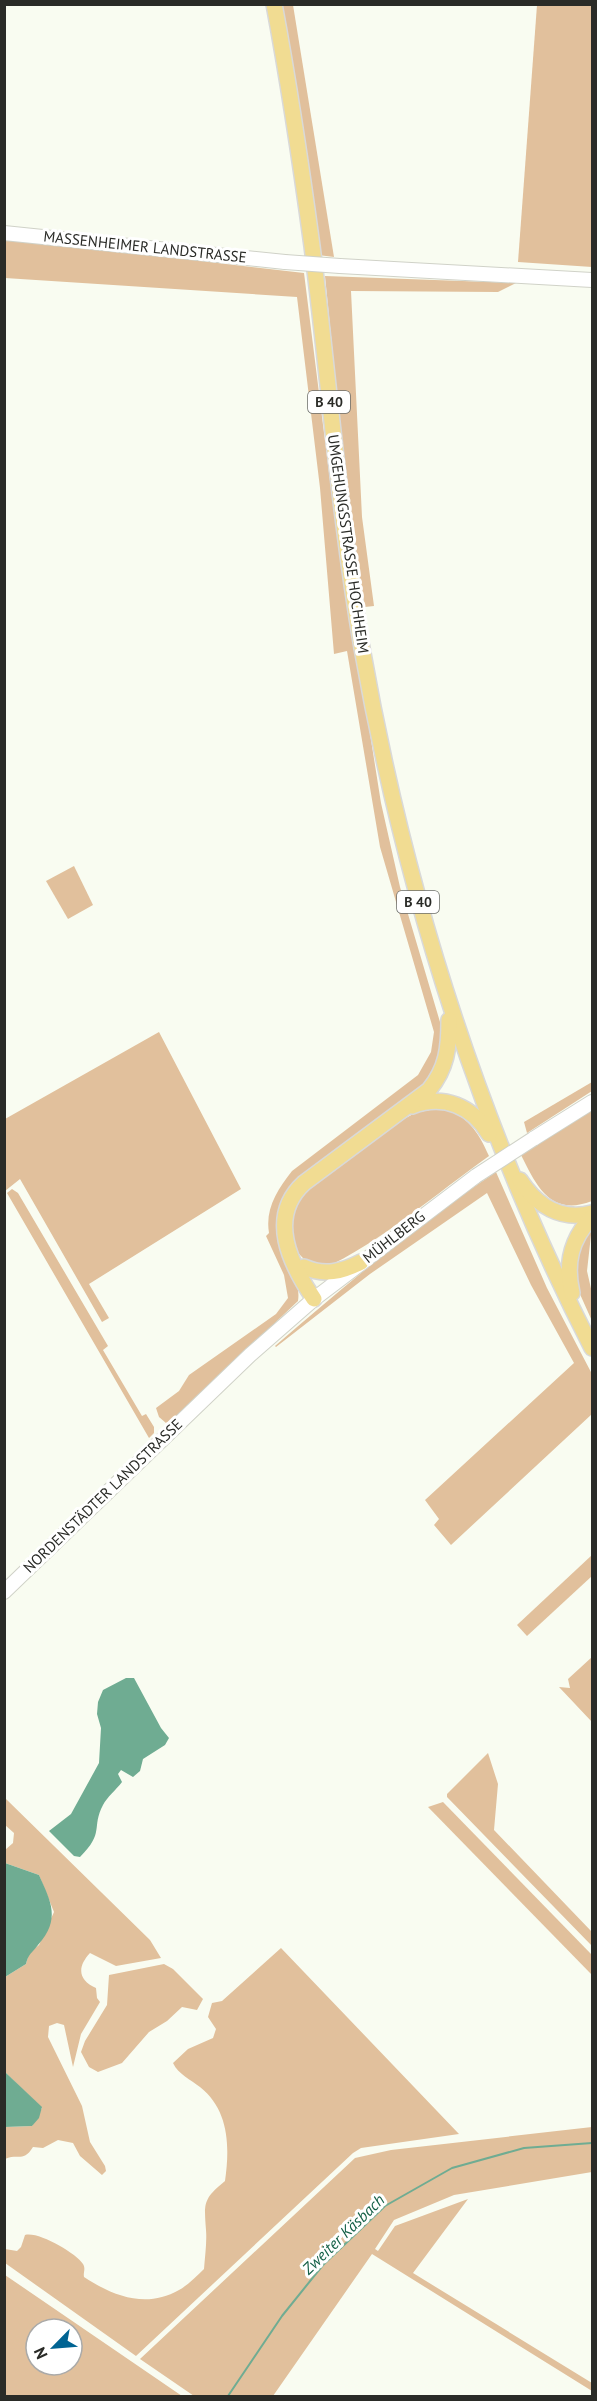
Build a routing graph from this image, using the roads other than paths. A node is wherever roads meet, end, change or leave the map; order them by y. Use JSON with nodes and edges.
{"nodes":[{"id":1,"x":274,"y":4,"type":"edge"},
{"id":2,"x":4,"y":233,"type":"edge"},
{"id":3,"x":592,"y":280,"type":"edge"},
{"id":4,"x":449,"y":1005,"type":"junction"},
{"id":5,"x":592,"y":1102,"type":"edge"},
{"id":6,"x":405,"y":1110,"type":"junction"},
{"id":7,"x":501,"y":1149,"type":"junction"},
{"id":8,"x":509,"y":1169,"type":"junction"},
{"id":9,"x":592,"y":1215,"type":"edge"},
{"id":10,"x":291,"y":1255,"type":"junction"},
{"id":11,"x":361,"y":1262,"type":"junction"},
{"id":12,"x":304,"y":1267,"type":"junction"},
{"id":13,"x":314,"y":1299,"type":"junction"},
{"id":14,"x":577,"y":1317,"type":"junction"},
{"id":15,"x":592,"y":1348,"type":"edge"},
{"id":16,"x":202,"y":1401,"type":"joint"},
{"id":17,"x":4,"y":1592,"type":"edge"}],
"edges":[{"from":1,"to":4,"type":"main road","name":"UMGEHUNGSSTRASSE HOCHHEIM","number":"B 40"},
{"from":2,"to":3,"type":"main road","name":"MASSENHEIMER LANDSTRASSE","bridge":true},
{"from":4,"to":6,"type":"main road"},
{"from":4,"to":7,"type":"main road","number":"B 40"},
{"from":5,"to":11,"type":"main road","name":"MÜHLBERG","bridge":true},
{"from":6,"to":8,"type":"main road"},
{"from":6,"to":10,"type":"main road"},
{"from":7,"to":8,"type":"main road","number":"B 40"},
{"from":7,"to":9,"type":"main road"},
{"from":8,"to":14,"type":"main road","number":"B 40"},
{"from":9,"to":14,"type":"main road"},
{"from":10,"to":12,"type":"main road"},
{"from":10,"to":13,"type":"main road"},
{"from":11,"to":12,"type":"main road"},
{"from":11,"to":13,"type":"main road","name":"MÜHLBERG"},
{"from":12,"to":13,"type":"main road"},
{"from":13,"to":16,"type":"main road","name":"MÜHLBERG"},
{"from":14,"to":15,"type":"main road","number":"B 40"},
{"from":16,"to":17,"type":"main road","name":"NORDENSTÄDTER LANDSTRASSE"}]}
